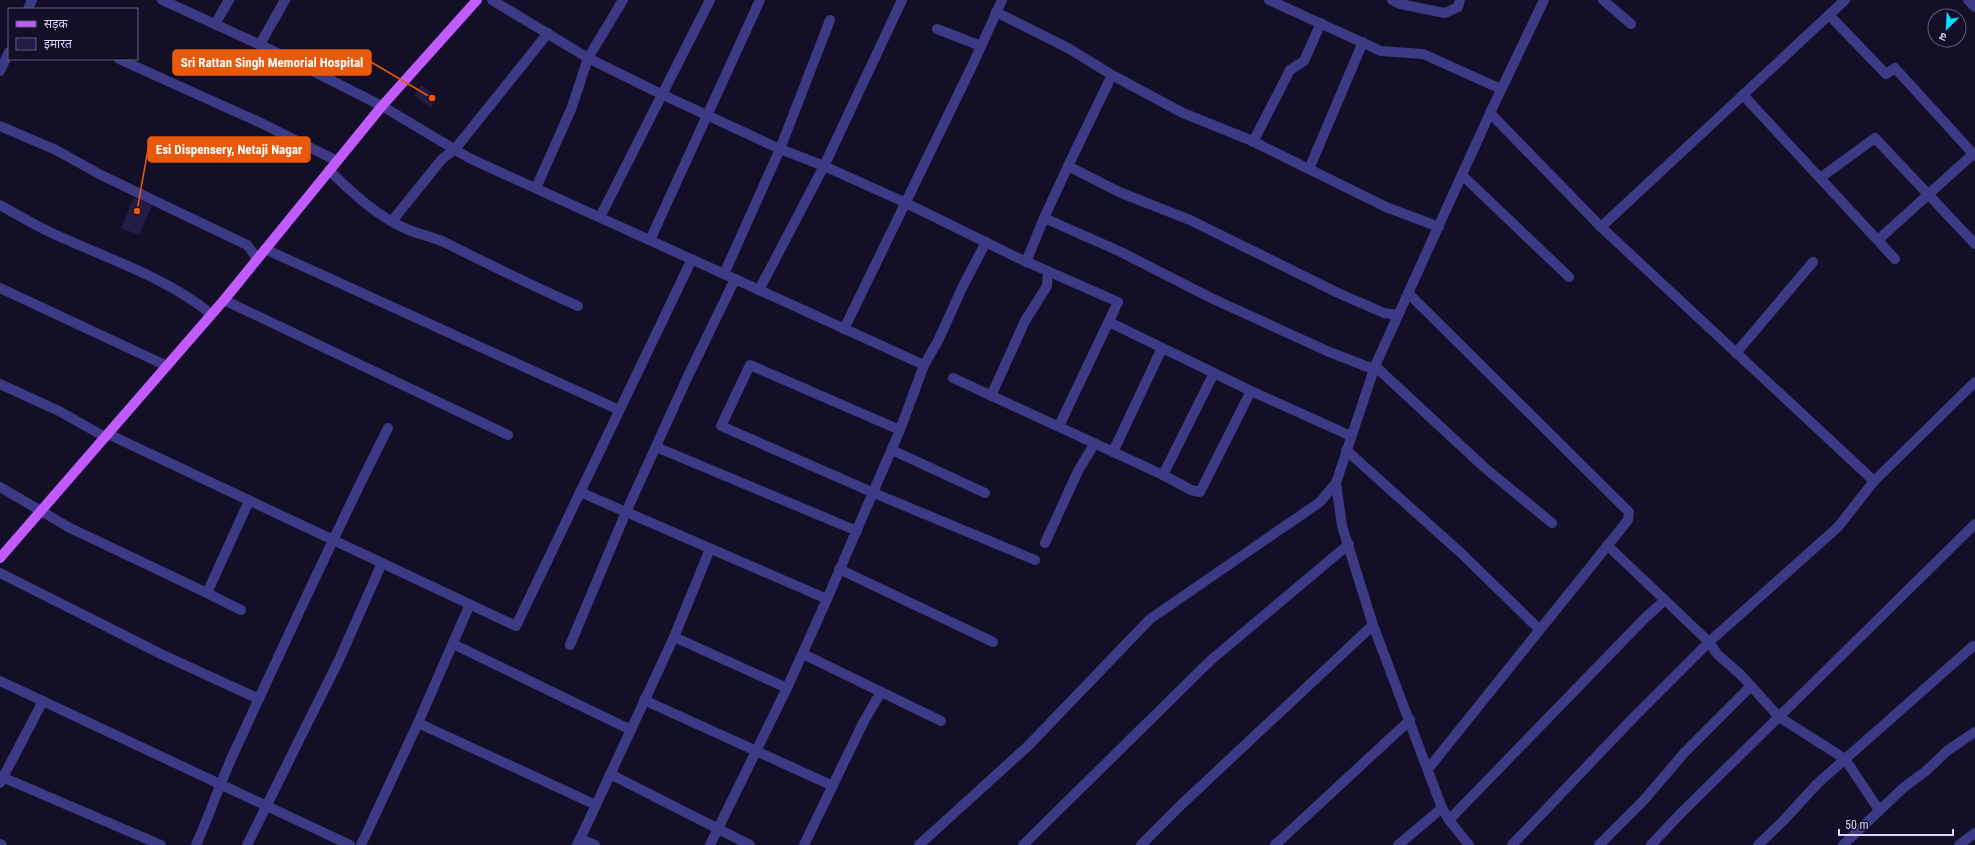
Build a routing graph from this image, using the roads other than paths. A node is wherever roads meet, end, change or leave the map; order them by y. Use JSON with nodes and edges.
{"nodes":[{"id":1,"x":162,"y":0,"type":"edge"},
{"id":2,"x":228,"y":0,"type":"edge"},
{"id":3,"x":285,"y":0,"type":"edge"},
{"id":4,"x":477,"y":0,"type":"edge"},
{"id":5,"x":492,"y":0,"type":"edge"},
{"id":6,"x":623,"y":0,"type":"edge"},
{"id":7,"x":710,"y":0,"type":"edge"},
{"id":8,"x":760,"y":0,"type":"edge"},
{"id":9,"x":902,"y":0,"type":"edge"},
{"id":10,"x":1000,"y":0,"type":"edge"},
{"id":11,"x":1269,"y":0,"type":"edge"},
{"id":12,"x":1392,"y":0,"type":"edge"},
{"id":13,"x":1460,"y":0,"type":"edge"},
{"id":14,"x":1544,"y":0,"type":"edge"},
{"id":15,"x":1603,"y":0,"type":"edge"},
{"id":16,"x":1845,"y":0,"type":"edge"},
{"id":17,"x":1968,"y":0,"type":"edge"},
{"id":18,"x":1975,"y":7,"type":"edge"},
{"id":19,"x":996,"y":12,"type":"junction"},
{"id":20,"x":1829,"y":15,"type":"junction"},
{"id":21,"x":830,"y":20,"type":"dead end"},
{"id":22,"x":1321,"y":23,"type":"junction"},
{"id":23,"x":215,"y":24,"type":"junction"},
{"id":24,"x":1631,"y":24,"type":"dead end"},
{"id":25,"x":937,"y":29,"type":"dead end"},
{"id":26,"x":548,"y":33,"type":"junction"},
{"id":27,"x":1362,"y":42,"type":"junction"},
{"id":28,"x":260,"y":44,"type":"junction"},
{"id":29,"x":981,"y":46,"type":"junction"},
{"id":30,"x":8,"y":54,"type":"edge"},
{"id":31,"x":588,"y":58,"type":"junction"},
{"id":32,"x":122,"y":60,"type":"edge"},
{"id":33,"x":0,"y":71,"type":"edge"},
{"id":34,"x":1112,"y":75,"type":"junction"},
{"id":35,"x":1501,"y":89,"type":"junction"},
{"id":36,"x":661,"y":94,"type":"junction"},
{"id":37,"x":1744,"y":95,"type":"junction"},
{"id":38,"x":382,"y":106,"type":"junction"},
{"id":39,"x":1490,"y":112,"type":"junction"},
{"id":40,"x":708,"y":115,"type":"junction"},
{"id":41,"x":0,"y":126,"type":"edge"},
{"id":42,"x":1253,"y":142,"type":"junction"},
{"id":43,"x":455,"y":149,"type":"junction"},
{"id":44,"x":780,"y":149,"type":"junction"},
{"id":45,"x":1974,"y":155,"type":"edge"},
{"id":46,"x":337,"y":161,"type":"junction"},
{"id":47,"x":824,"y":166,"type":"junction"},
{"id":48,"x":1068,"y":166,"type":"junction"},
{"id":49,"x":1309,"y":169,"type":"junction"},
{"id":50,"x":329,"y":170,"type":"junction"},
{"id":51,"x":1462,"y":175,"type":"junction"},
{"id":52,"x":1820,"y":178,"type":"junction"},
{"id":53,"x":536,"y":188,"type":"junction"},
{"id":54,"x":1928,"y":194,"type":"junction"},
{"id":55,"x":904,"y":202,"type":"junction"},
{"id":56,"x":0,"y":205,"type":"edge"},
{"id":57,"x":600,"y":217,"type":"junction"},
{"id":58,"x":1044,"y":218,"type":"junction"},
{"id":59,"x":392,"y":221,"type":"junction"},
{"id":60,"x":1439,"y":227,"type":"junction"},
{"id":61,"x":1601,"y":227,"type":"junction"},
{"id":62,"x":650,"y":240,"type":"junction"},
{"id":63,"x":1878,"y":240,"type":"junction"},
{"id":64,"x":986,"y":242,"type":"junction"},
{"id":65,"x":1975,"y":244,"type":"edge"},
{"id":66,"x":265,"y":248,"type":"junction"},
{"id":67,"x":257,"y":258,"type":"junction"},
{"id":68,"x":692,"y":259,"type":"junction"},
{"id":69,"x":1896,"y":259,"type":"dead end"},
{"id":70,"x":1026,"y":262,"type":"junction"},
{"id":71,"x":1813,"y":262,"type":"dead end"},
{"id":72,"x":1048,"y":271,"type":"junction"},
{"id":73,"x":724,"y":274,"type":"junction"},
{"id":74,"x":1569,"y":277,"type":"dead end"},
{"id":75,"x":735,"y":279,"type":"junction"},
{"id":76,"x":0,"y":288,"type":"edge"},
{"id":77,"x":759,"y":290,"type":"junction"},
{"id":78,"x":1408,"y":293,"type":"junction"},
{"id":79,"x":224,"y":300,"type":"junction"},
{"id":80,"x":578,"y":306,"type":"dead end"},
{"id":81,"x":211,"y":314,"type":"junction"},
{"id":82,"x":1398,"y":314,"type":"junction"},
{"id":83,"x":1109,"y":322,"type":"junction"},
{"id":84,"x":844,"y":328,"type":"junction"},
{"id":85,"x":1162,"y":348,"type":"junction"},
{"id":86,"x":1736,"y":353,"type":"junction"},
{"id":87,"x":924,"y":365,"type":"junction"},
{"id":88,"x":166,"y":366,"type":"junction"},
{"id":89,"x":1374,"y":368,"type":"junction"},
{"id":90,"x":1214,"y":373,"type":"junction"},
{"id":91,"x":952,"y":378,"type":"dead end"},
{"id":92,"x":1975,"y":382,"type":"edge"},
{"id":93,"x":0,"y":384,"type":"edge"},
{"id":94,"x":1251,"y":391,"type":"junction"},
{"id":95,"x":991,"y":396,"type":"junction"},
{"id":96,"x":619,"y":410,"type":"junction"},
{"id":97,"x":1059,"y":426,"type":"junction"},
{"id":98,"x":388,"y":428,"type":"dead end"},
{"id":99,"x":900,"y":430,"type":"junction"},
{"id":100,"x":508,"y":435,"type":"dead end"},
{"id":101,"x":107,"y":436,"type":"junction"},
{"id":102,"x":1351,"y":436,"type":"junction"},
{"id":103,"x":1095,"y":443,"type":"junction"},
{"id":104,"x":656,"y":447,"type":"junction"},
{"id":105,"x":892,"y":450,"type":"junction"},
{"id":106,"x":1346,"y":450,"type":"junction"},
{"id":107,"x":1113,"y":452,"type":"junction"},
{"id":108,"x":1163,"y":475,"type":"junction"},
{"id":109,"x":1874,"y":481,"type":"junction"},
{"id":110,"x":1336,"y":483,"type":"junction"},
{"id":111,"x":0,"y":487,"type":"edge"},
{"id":112,"x":580,"y":492,"type":"junction"},
{"id":113,"x":874,"y":493,"type":"junction"},
{"id":114,"x":985,"y":493,"type":"dead end"},
{"id":115,"x":249,"y":501,"type":"junction"},
{"id":116,"x":40,"y":512,"type":"junction"},
{"id":117,"x":626,"y":512,"type":"junction"},
{"id":118,"x":1552,"y":523,"type":"dead end"},
{"id":119,"x":1975,"y":524,"type":"edge"},
{"id":120,"x":856,"y":531,"type":"junction"},
{"id":121,"x":334,"y":541,"type":"junction"},
{"id":122,"x":1045,"y":543,"type":"dead end"},
{"id":123,"x":1349,"y":544,"type":"junction"},
{"id":124,"x":1608,"y":545,"type":"junction"},
{"id":125,"x":710,"y":549,"type":"junction"},
{"id":126,"x":0,"y":558,"type":"edge"},
{"id":127,"x":1035,"y":560,"type":"dead end"},
{"id":128,"x":382,"y":563,"type":"junction"},
{"id":129,"x":839,"y":569,"type":"junction"},
{"id":130,"x":0,"y":573,"type":"edge"},
{"id":131,"x":207,"y":593,"type":"junction"},
{"id":132,"x":827,"y":599,"type":"junction"},
{"id":133,"x":1665,"y":600,"type":"junction"},
{"id":134,"x":470,"y":604,"type":"junction"},
{"id":135,"x":241,"y":610,"type":"dead end"},
{"id":136,"x":1373,"y":625,"type":"junction"},
{"id":137,"x":1540,"y":630,"type":"junction"},
{"id":138,"x":674,"y":637,"type":"junction"},
{"id":139,"x":993,"y":642,"type":"dead end"},
{"id":140,"x":1709,"y":642,"type":"junction"},
{"id":141,"x":454,"y":644,"type":"junction"},
{"id":142,"x":570,"y":645,"type":"dead end"},
{"id":143,"x":1974,"y":646,"type":"edge"},
{"id":144,"x":803,"y":654,"type":"junction"},
{"id":145,"x":0,"y":681,"type":"edge"},
{"id":146,"x":1751,"y":686,"type":"junction"},
{"id":147,"x":787,"y":688,"type":"junction"},
{"id":148,"x":881,"y":692,"type":"junction"},
{"id":149,"x":259,"y":699,"type":"junction"},
{"id":150,"x":644,"y":700,"type":"junction"},
{"id":151,"x":43,"y":701,"type":"junction"},
{"id":152,"x":1779,"y":717,"type":"junction"},
{"id":153,"x":1410,"y":720,"type":"junction"},
{"id":154,"x":940,"y":721,"type":"dead end"},
{"id":155,"x":418,"y":723,"type":"junction"},
{"id":156,"x":631,"y":730,"type":"junction"},
{"id":157,"x":1975,"y":732,"type":"edge"},
{"id":158,"x":755,"y":752,"type":"junction"},
{"id":159,"x":1845,"y":759,"type":"junction"},
{"id":160,"x":1428,"y":769,"type":"junction"},
{"id":161,"x":610,"y":774,"type":"junction"},
{"id":162,"x":1,"y":779,"type":"edge"},
{"id":163,"x":220,"y":784,"type":"junction"},
{"id":164,"x":833,"y":786,"type":"junction"},
{"id":165,"x":266,"y":805,"type":"junction"},
{"id":166,"x":596,"y":805,"type":"junction"},
{"id":167,"x":1442,"y":808,"type":"junction"},
{"id":168,"x":1879,"y":810,"type":"junction"},
{"id":169,"x":1449,"y":820,"type":"junction"},
{"id":170,"x":718,"y":828,"type":"junction"},
{"id":171,"x":1975,"y":833,"type":"edge"},
{"id":172,"x":330,"y":841,"type":"edge"},
{"id":173,"x":578,"y":842,"type":"edge"},
{"id":174,"x":161,"y":845,"type":"edge"},
{"id":175,"x":196,"y":845,"type":"edge"},
{"id":176,"x":247,"y":845,"type":"edge"},
{"id":177,"x":350,"y":845,"type":"edge"},
{"id":178,"x":361,"y":845,"type":"edge"},
{"id":179,"x":595,"y":845,"type":"edge"},
{"id":180,"x":710,"y":845,"type":"edge"},
{"id":181,"x":750,"y":845,"type":"edge"},
{"id":182,"x":804,"y":845,"type":"edge"},
{"id":183,"x":919,"y":845,"type":"edge"},
{"id":184,"x":1023,"y":845,"type":"edge"},
{"id":185,"x":1141,"y":845,"type":"edge"},
{"id":186,"x":1275,"y":845,"type":"edge"},
{"id":187,"x":1398,"y":845,"type":"edge"},
{"id":188,"x":1469,"y":845,"type":"edge"},
{"id":189,"x":1512,"y":845,"type":"edge"},
{"id":190,"x":1599,"y":845,"type":"edge"},
{"id":191,"x":1651,"y":845,"type":"edge"},
{"id":192,"x":1758,"y":845,"type":"edge"},
{"id":193,"x":1843,"y":845,"type":"edge"},
{"id":194,"x":1959,"y":845,"type":"edge"}],
"edges":[{"from":1,"to":23,"type":"street"},
{"from":2,"to":23,"type":"street"},
{"from":3,"to":28,"type":"street"},
{"from":4,"to":38,"type":"main road"},
{"from":5,"to":26,"type":"street"},
{"from":6,"to":31,"type":"street"},
{"from":7,"to":36,"type":"street"},
{"from":8,"to":40,"type":"street"},
{"from":9,"to":47,"type":"street"},
{"from":10,"to":19,"type":"street"},
{"from":11,"to":22,"type":"street"},
{"from":12,"to":13,"type":"street"},
{"from":14,"to":35,"type":"street"},
{"from":15,"to":24,"type":"street"},
{"from":16,"to":20,"type":"street"},
{"from":17,"to":18,"type":"street"},
{"from":19,"to":29,"type":"street"},
{"from":19,"to":34,"type":"street"},
{"from":20,"to":37,"type":"street"},
{"from":20,"to":45,"type":"street"},
{"from":21,"to":44,"type":"street"},
{"from":22,"to":27,"type":"street"},
{"from":22,"to":42,"type":"street"},
{"from":23,"to":28,"type":"street"},
{"from":25,"to":29,"type":"street"},
{"from":26,"to":31,"type":"street"},
{"from":26,"to":43,"type":"street"},
{"from":27,"to":35,"type":"street"},
{"from":27,"to":49,"type":"street"},
{"from":28,"to":38,"type":"street"},
{"from":29,"to":55,"type":"street"},
{"from":30,"to":33,"type":"street"},
{"from":31,"to":36,"type":"street"},
{"from":31,"to":53,"type":"street"},
{"from":32,"to":46,"type":"street"},
{"from":34,"to":42,"type":"street"},
{"from":34,"to":48,"type":"street"},
{"from":35,"to":39,"type":"street"},
{"from":36,"to":40,"type":"street"},
{"from":36,"to":57,"type":"street"},
{"from":37,"to":52,"type":"street"},
{"from":37,"to":61,"type":"street"},
{"from":38,"to":43,"type":"street"},
{"from":38,"to":46,"type":"main road"},
{"from":39,"to":51,"type":"street"},
{"from":39,"to":61,"type":"street"},
{"from":40,"to":44,"type":"street"},
{"from":40,"to":62,"type":"street"},
{"from":41,"to":67,"type":"street"},
{"from":42,"to":49,"type":"street"},
{"from":43,"to":53,"type":"street"},
{"from":43,"to":59,"type":"street"},
{"from":44,"to":47,"type":"street"},
{"from":44,"to":73,"type":"street"},
{"from":45,"to":54,"type":"street"},
{"from":46,"to":50,"type":"main road"},
{"from":47,"to":55,"type":"street"},
{"from":47,"to":77,"type":"street"},
{"from":48,"to":58,"type":"street"},
{"from":48,"to":82,"type":"street"},
{"from":49,"to":60,"type":"street"},
{"from":50,"to":59,"type":"street"},
{"from":50,"to":66,"type":"main road"},
{"from":51,"to":60,"type":"street"},
{"from":51,"to":74,"type":"street"},
{"from":52,"to":54,"type":"street"},
{"from":52,"to":63,"type":"street"},
{"from":53,"to":57,"type":"street"},
{"from":54,"to":63,"type":"street"},
{"from":54,"to":65,"type":"street"},
{"from":55,"to":64,"type":"street"},
{"from":55,"to":84,"type":"street"},
{"from":56,"to":81,"type":"street"},
{"from":57,"to":62,"type":"street"},
{"from":58,"to":70,"type":"street"},
{"from":58,"to":89,"type":"street"},
{"from":59,"to":80,"type":"street"},
{"from":60,"to":78,"type":"street"},
{"from":61,"to":86,"type":"street"},
{"from":62,"to":68,"type":"street"},
{"from":63,"to":69,"type":"street"},
{"from":64,"to":70,"type":"street"},
{"from":64,"to":87,"type":"street"},
{"from":66,"to":67,"type":"main road"},
{"from":66,"to":96,"type":"street"},
{"from":67,"to":79,"type":"main road"},
{"from":68,"to":73,"type":"street"},
{"from":68,"to":96,"type":"street"},
{"from":70,"to":72,"type":"street"},
{"from":71,"to":86,"type":"street"},
{"from":72,"to":83,"type":"street"},
{"from":72,"to":95,"type":"street"},
{"from":73,"to":75,"type":"street"},
{"from":75,"to":77,"type":"street"},
{"from":75,"to":104,"type":"street"},
{"from":76,"to":88,"type":"street"},
{"from":77,"to":84,"type":"street"},
{"from":78,"to":82,"type":"street"},
{"from":78,"to":124,"type":"street"},
{"from":79,"to":81,"type":"main road"},
{"from":79,"to":100,"type":"street"},
{"from":81,"to":88,"type":"main road"},
{"from":82,"to":89,"type":"street"},
{"from":83,"to":85,"type":"street"},
{"from":83,"to":97,"type":"street"},
{"from":84,"to":87,"type":"street"},
{"from":85,"to":90,"type":"street"},
{"from":85,"to":107,"type":"street"},
{"from":86,"to":109,"type":"street"},
{"from":87,"to":99,"type":"street"},
{"from":88,"to":101,"type":"main road"},
{"from":89,"to":102,"type":"street"},
{"from":89,"to":118,"type":"street"},
{"from":90,"to":94,"type":"street"},
{"from":90,"to":108,"type":"street"},
{"from":91,"to":95,"type":"street"},
{"from":92,"to":109,"type":"street"},
{"from":93,"to":101,"type":"street"},
{"from":94,"to":102,"type":"street"},
{"from":94,"to":108,"type":"street"},
{"from":95,"to":97,"type":"street"},
{"from":96,"to":112,"type":"street"},
{"from":97,"to":103,"type":"street"},
{"from":98,"to":121,"type":"street"},
{"from":99,"to":105,"type":"street"},
{"from":99,"to":113,"type":"street"},
{"from":101,"to":115,"type":"street"},
{"from":101,"to":116,"type":"main road"},
{"from":102,"to":106,"type":"street"},
{"from":103,"to":107,"type":"street"},
{"from":103,"to":122,"type":"street"},
{"from":104,"to":117,"type":"street"},
{"from":104,"to":120,"type":"street"},
{"from":105,"to":113,"type":"street"},
{"from":105,"to":114,"type":"street"},
{"from":106,"to":110,"type":"street"},
{"from":106,"to":137,"type":"street"},
{"from":107,"to":108,"type":"street"},
{"from":109,"to":140,"type":"street"},
{"from":110,"to":123,"type":"street"},
{"from":110,"to":183,"type":"street"},
{"from":111,"to":116,"type":"street"},
{"from":112,"to":117,"type":"street"},
{"from":112,"to":134,"type":"street"},
{"from":113,"to":120,"type":"street"},
{"from":113,"to":127,"type":"street"},
{"from":115,"to":121,"type":"street"},
{"from":115,"to":131,"type":"street"},
{"from":116,"to":126,"type":"main road"},
{"from":116,"to":131,"type":"street"},
{"from":117,"to":125,"type":"street"},
{"from":117,"to":142,"type":"street"},
{"from":119,"to":152,"type":"street"},
{"from":120,"to":129,"type":"street"},
{"from":121,"to":128,"type":"street"},
{"from":121,"to":149,"type":"street"},
{"from":123,"to":136,"type":"street"},
{"from":123,"to":184,"type":"street"},
{"from":124,"to":133,"type":"street"},
{"from":124,"to":137,"type":"street"},
{"from":125,"to":132,"type":"street"},
{"from":125,"to":138,"type":"street"},
{"from":128,"to":134,"type":"street"},
{"from":128,"to":165,"type":"street"},
{"from":129,"to":132,"type":"street"},
{"from":129,"to":139,"type":"street"},
{"from":130,"to":149,"type":"street"},
{"from":131,"to":135,"type":"street"},
{"from":132,"to":144,"type":"street"},
{"from":133,"to":140,"type":"street"},
{"from":133,"to":169,"type":"street"},
{"from":134,"to":141,"type":"street"},
{"from":136,"to":153,"type":"street"},
{"from":136,"to":185,"type":"street"},
{"from":137,"to":160,"type":"street"},
{"from":138,"to":147,"type":"street"},
{"from":138,"to":150,"type":"street"},
{"from":140,"to":146,"type":"street"},
{"from":140,"to":189,"type":"street"},
{"from":141,"to":155,"type":"street"},
{"from":141,"to":156,"type":"street"},
{"from":143,"to":159,"type":"street"},
{"from":144,"to":147,"type":"street"},
{"from":144,"to":148,"type":"street"},
{"from":145,"to":151,"type":"street"},
{"from":146,"to":152,"type":"street"},
{"from":146,"to":190,"type":"street"},
{"from":147,"to":158,"type":"street"},
{"from":148,"to":154,"type":"street"},
{"from":148,"to":164,"type":"street"},
{"from":149,"to":163,"type":"street"},
{"from":150,"to":156,"type":"street"},
{"from":150,"to":158,"type":"street"},
{"from":151,"to":162,"type":"street"},
{"from":151,"to":163,"type":"street"},
{"from":152,"to":159,"type":"street"},
{"from":152,"to":191,"type":"street"},
{"from":153,"to":160,"type":"street"},
{"from":153,"to":186,"type":"street"},
{"from":155,"to":166,"type":"street"},
{"from":155,"to":178,"type":"street"},
{"from":156,"to":161,"type":"street"},
{"from":157,"to":168,"type":"street"},
{"from":158,"to":164,"type":"street"},
{"from":158,"to":170,"type":"street"},
{"from":159,"to":168,"type":"street"},
{"from":159,"to":192,"type":"street"},
{"from":160,"to":167,"type":"street"},
{"from":161,"to":166,"type":"street"},
{"from":161,"to":170,"type":"street"},
{"from":162,"to":174,"type":"street"},
{"from":163,"to":165,"type":"street"},
{"from":163,"to":175,"type":"street"},
{"from":164,"to":182,"type":"street"},
{"from":165,"to":172,"type":"street"},
{"from":165,"to":176,"type":"street"},
{"from":166,"to":173,"type":"street"},
{"from":167,"to":169,"type":"street"},
{"from":167,"to":187,"type":"street"},
{"from":168,"to":193,"type":"street"},
{"from":169,"to":188,"type":"street"},
{"from":170,"to":180,"type":"street"},
{"from":170,"to":181,"type":"street"},
{"from":171,"to":194,"type":"street"},
{"from":172,"to":177,"type":"street"},
{"from":173,"to":179,"type":"street"}]}
